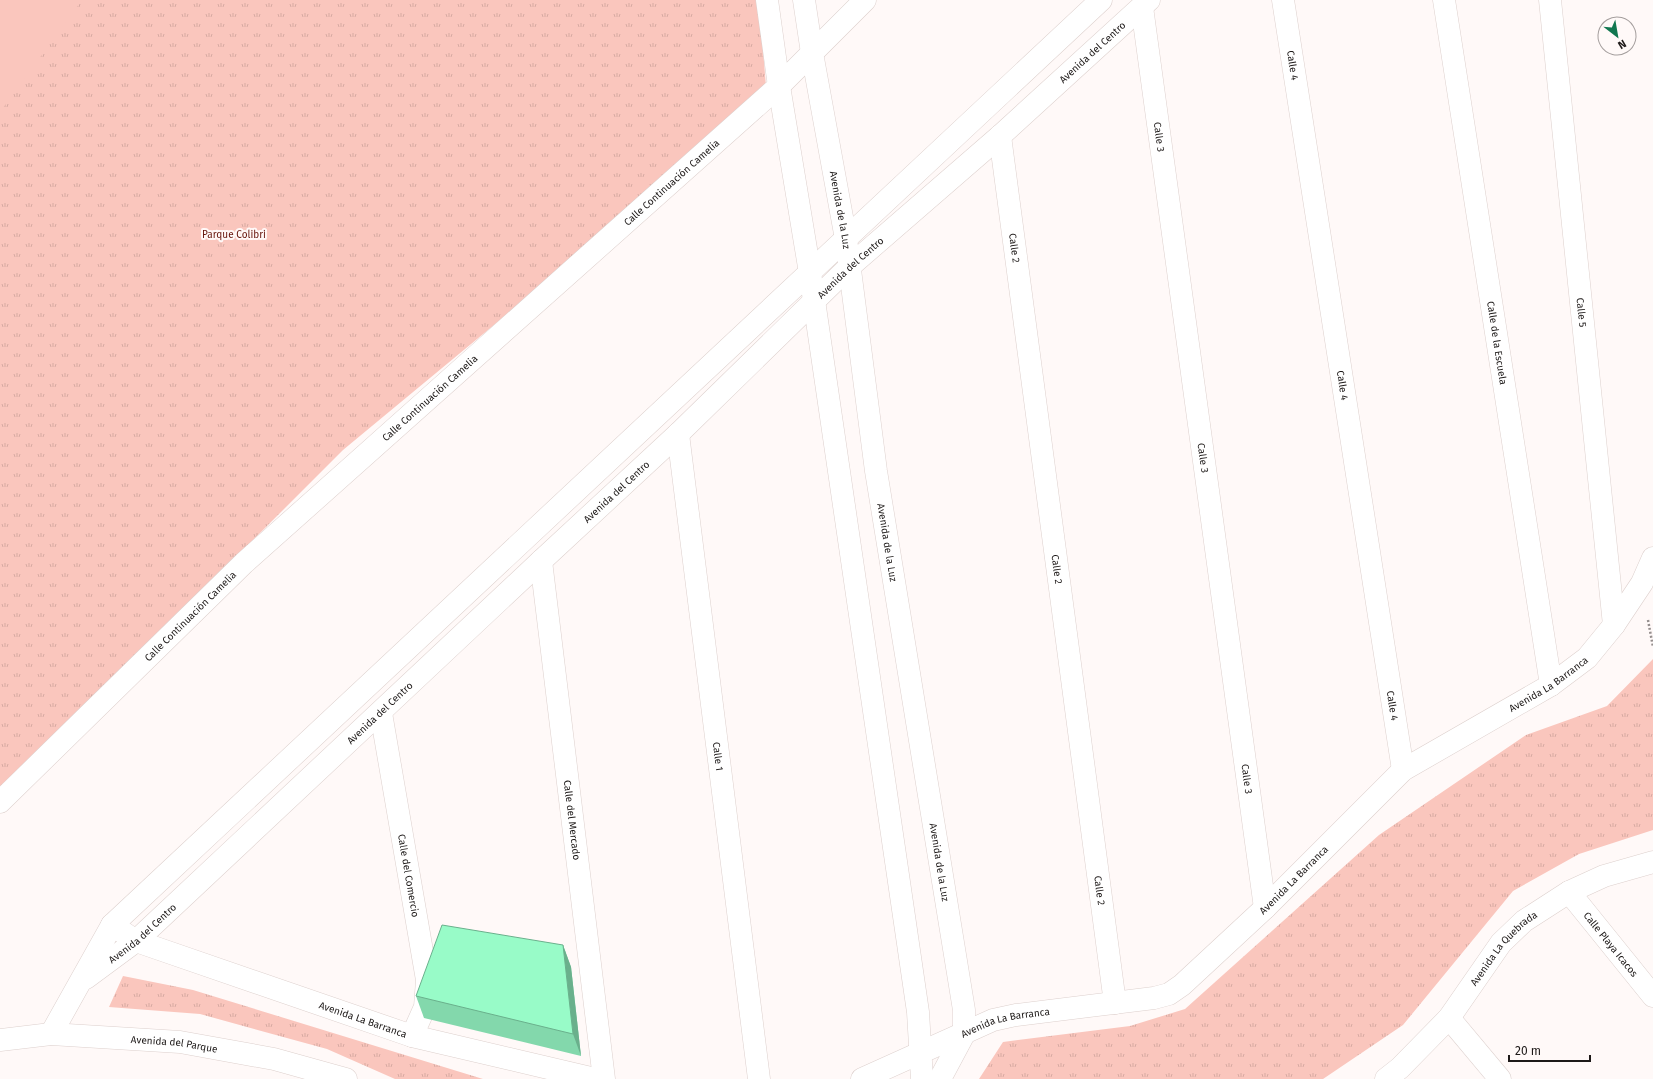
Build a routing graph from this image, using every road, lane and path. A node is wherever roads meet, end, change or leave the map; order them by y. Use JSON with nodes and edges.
{"nodes":[{"id":1,"x":767,"y":0,"type":"edge"},
{"id":2,"x":804,"y":0,"type":"edge"},
{"id":3,"x":865,"y":0,"type":"edge"},
{"id":4,"x":1101,"y":0,"type":"edge"},
{"id":5,"x":1283,"y":0,"type":"edge"},
{"id":6,"x":1444,"y":0,"type":"edge"},
{"id":7,"x":1550,"y":0,"type":"edge"},
{"id":8,"x":1146,"y":4,"type":"edge"},
{"id":9,"x":812,"y":53,"type":"junction"},
{"id":10,"x":779,"y":86,"type":"junction"},
{"id":11,"x":1000,"y":136,"type":"junction"},
{"id":12,"x":846,"y":239,"type":"junction"},
{"id":13,"x":849,"y":267,"type":"junction"},
{"id":14,"x":810,"y":273,"type":"junction"},
{"id":15,"x":814,"y":300,"type":"junction"},
{"id":16,"x":678,"y":434,"type":"junction"},
{"id":17,"x":1653,"y":558,"type":"edge"},
{"id":18,"x":541,"y":561,"type":"junction"},
{"id":19,"x":1614,"y":625,"type":"junction"},
{"id":20,"x":1550,"y":685,"type":"junction"},
{"id":21,"x":381,"y":713,"type":"junction"},
{"id":22,"x":1403,"y":770,"type":"junction"},
{"id":23,"x":0,"y":802,"type":"edge"},
{"id":24,"x":1653,"y":862,"type":"edge"},
{"id":25,"x":1569,"y":892,"type":"junction"},
{"id":26,"x":1265,"y":908,"type":"junction"},
{"id":27,"x":112,"y":925,"type":"junction"},
{"id":28,"x":136,"y":941,"type":"junction"},
{"id":29,"x":82,"y":981,"type":"junction"},
{"id":30,"x":1653,"y":996,"type":"edge"},
{"id":31,"x":1115,"y":1003,"type":"junction"},
{"id":32,"x":1449,"y":1018,"type":"junction"},
{"id":33,"x":51,"y":1034,"type":"junction"},
{"id":34,"x":964,"y":1034,"type":"junction"},
{"id":35,"x":412,"y":1036,"type":"junction"},
{"id":36,"x":0,"y":1040,"type":"edge"},
{"id":37,"x":920,"y":1052,"type":"junction"},
{"id":38,"x":346,"y":1079,"type":"edge"},
{"id":39,"x":595,"y":1079,"type":"edge"},
{"id":40,"x":604,"y":1079,"type":"edge"},
{"id":41,"x":759,"y":1079,"type":"edge"},
{"id":42,"x":862,"y":1079,"type":"edge"},
{"id":43,"x":922,"y":1079,"type":"edge"},
{"id":44,"x":940,"y":1079,"type":"edge"},
{"id":45,"x":1386,"y":1079,"type":"edge"},
{"id":46,"x":1500,"y":1079,"type":"edge"}],
"edges":[{"from":1,"to":10,"type":"street"},
{"from":2,"to":9,"type":"street","name":"Avenida de la Luz"},
{"from":3,"to":9,"type":"street","name":"Calle Continuación Camelia"},
{"from":4,"to":12,"type":"street","name":"Avenida del Centro"},
{"from":5,"to":22,"type":"street","name":"Calle 4"},
{"from":6,"to":20,"type":"street","name":"Calle de la Escuela"},
{"from":7,"to":19,"type":"street","name":"Calle 5"},
{"from":8,"to":11,"type":"street","name":"Avenida del Centro"},
{"from":8,"to":26,"type":"street","name":"Calle 3"},
{"from":9,"to":10,"type":"street","name":"Calle Continuación Camelia"},
{"from":9,"to":12,"type":"street","name":"Avenida de la Luz"},
{"from":10,"to":14,"type":"street"},
{"from":10,"to":23,"type":"street","name":"Calle Continuación Camelia"},
{"from":11,"to":13,"type":"street","name":"Avenida del Centro"},
{"from":11,"to":31,"type":"street","name":"Calle 2"},
{"from":12,"to":13,"type":"street","name":"Avenida de la Luz"},
{"from":12,"to":14,"type":"street","name":"Avenida del Centro"},
{"from":13,"to":15,"type":"street","name":"Avenida del Centro"},
{"from":13,"to":34,"type":"street","name":"Avenida de la Luz"},
{"from":14,"to":15,"type":"street"},
{"from":14,"to":27,"type":"street","name":"Avenida del Centro"},
{"from":15,"to":16,"type":"street","name":"Avenida del Centro"},
{"from":15,"to":37,"type":"street"},
{"from":16,"to":18,"type":"street","name":"Avenida del Centro"},
{"from":16,"to":41,"type":"street","name":"Calle 1"},
{"from":17,"to":19,"type":"street","name":"Avenida La Barranca"},
{"from":18,"to":21,"type":"street","name":"Avenida del Centro"},
{"from":18,"to":40,"type":"street","name":"Calle del Mercado"},
{"from":19,"to":20,"type":"street","name":"Avenida La Barranca"},
{"from":20,"to":22,"type":"street","name":"Avenida La Barranca"},
{"from":21,"to":28,"type":"street","name":"Avenida del Centro"},
{"from":21,"to":35,"type":"street","name":"Calle del Comercio"},
{"from":22,"to":26,"type":"street","name":"Avenida La Barranca"},
{"from":24,"to":25,"type":"street","name":"Avenida La Quebrada"},
{"from":25,"to":30,"type":"street","name":"Calle Playa Icacos"},
{"from":25,"to":32,"type":"street","name":"Avenida La Quebrada"},
{"from":26,"to":31,"type":"street","name":"Avenida La Barranca"},
{"from":27,"to":28,"type":"street","name":"Avenida La Barranca"},
{"from":27,"to":29,"type":"street","name":"Avenida del Centro"},
{"from":28,"to":29,"type":"street","name":"Avenida del Centro"},
{"from":28,"to":35,"type":"street","name":"Avenida La Barranca"},
{"from":29,"to":33,"type":"street","name":"Avenida del Centro"},
{"from":31,"to":34,"type":"street","name":"Avenida La Barranca"},
{"from":32,"to":45,"type":"street","name":"Avenida La Quebrada"},
{"from":32,"to":46,"type":"street"},
{"from":33,"to":36,"type":"street","name":"Avenida del Parque"},
{"from":33,"to":38,"type":"street","name":"Avenida del Parque"},
{"from":34,"to":37,"type":"street","name":"Avenida La Barranca"},
{"from":34,"to":44,"type":"street","name":"Avenida de la Luz"},
{"from":35,"to":39,"type":"street","name":"Avenida La Barranca"},
{"from":37,"to":42,"type":"street","name":"Avenida La Barranca"},
{"from":37,"to":43,"type":"street"}]}
